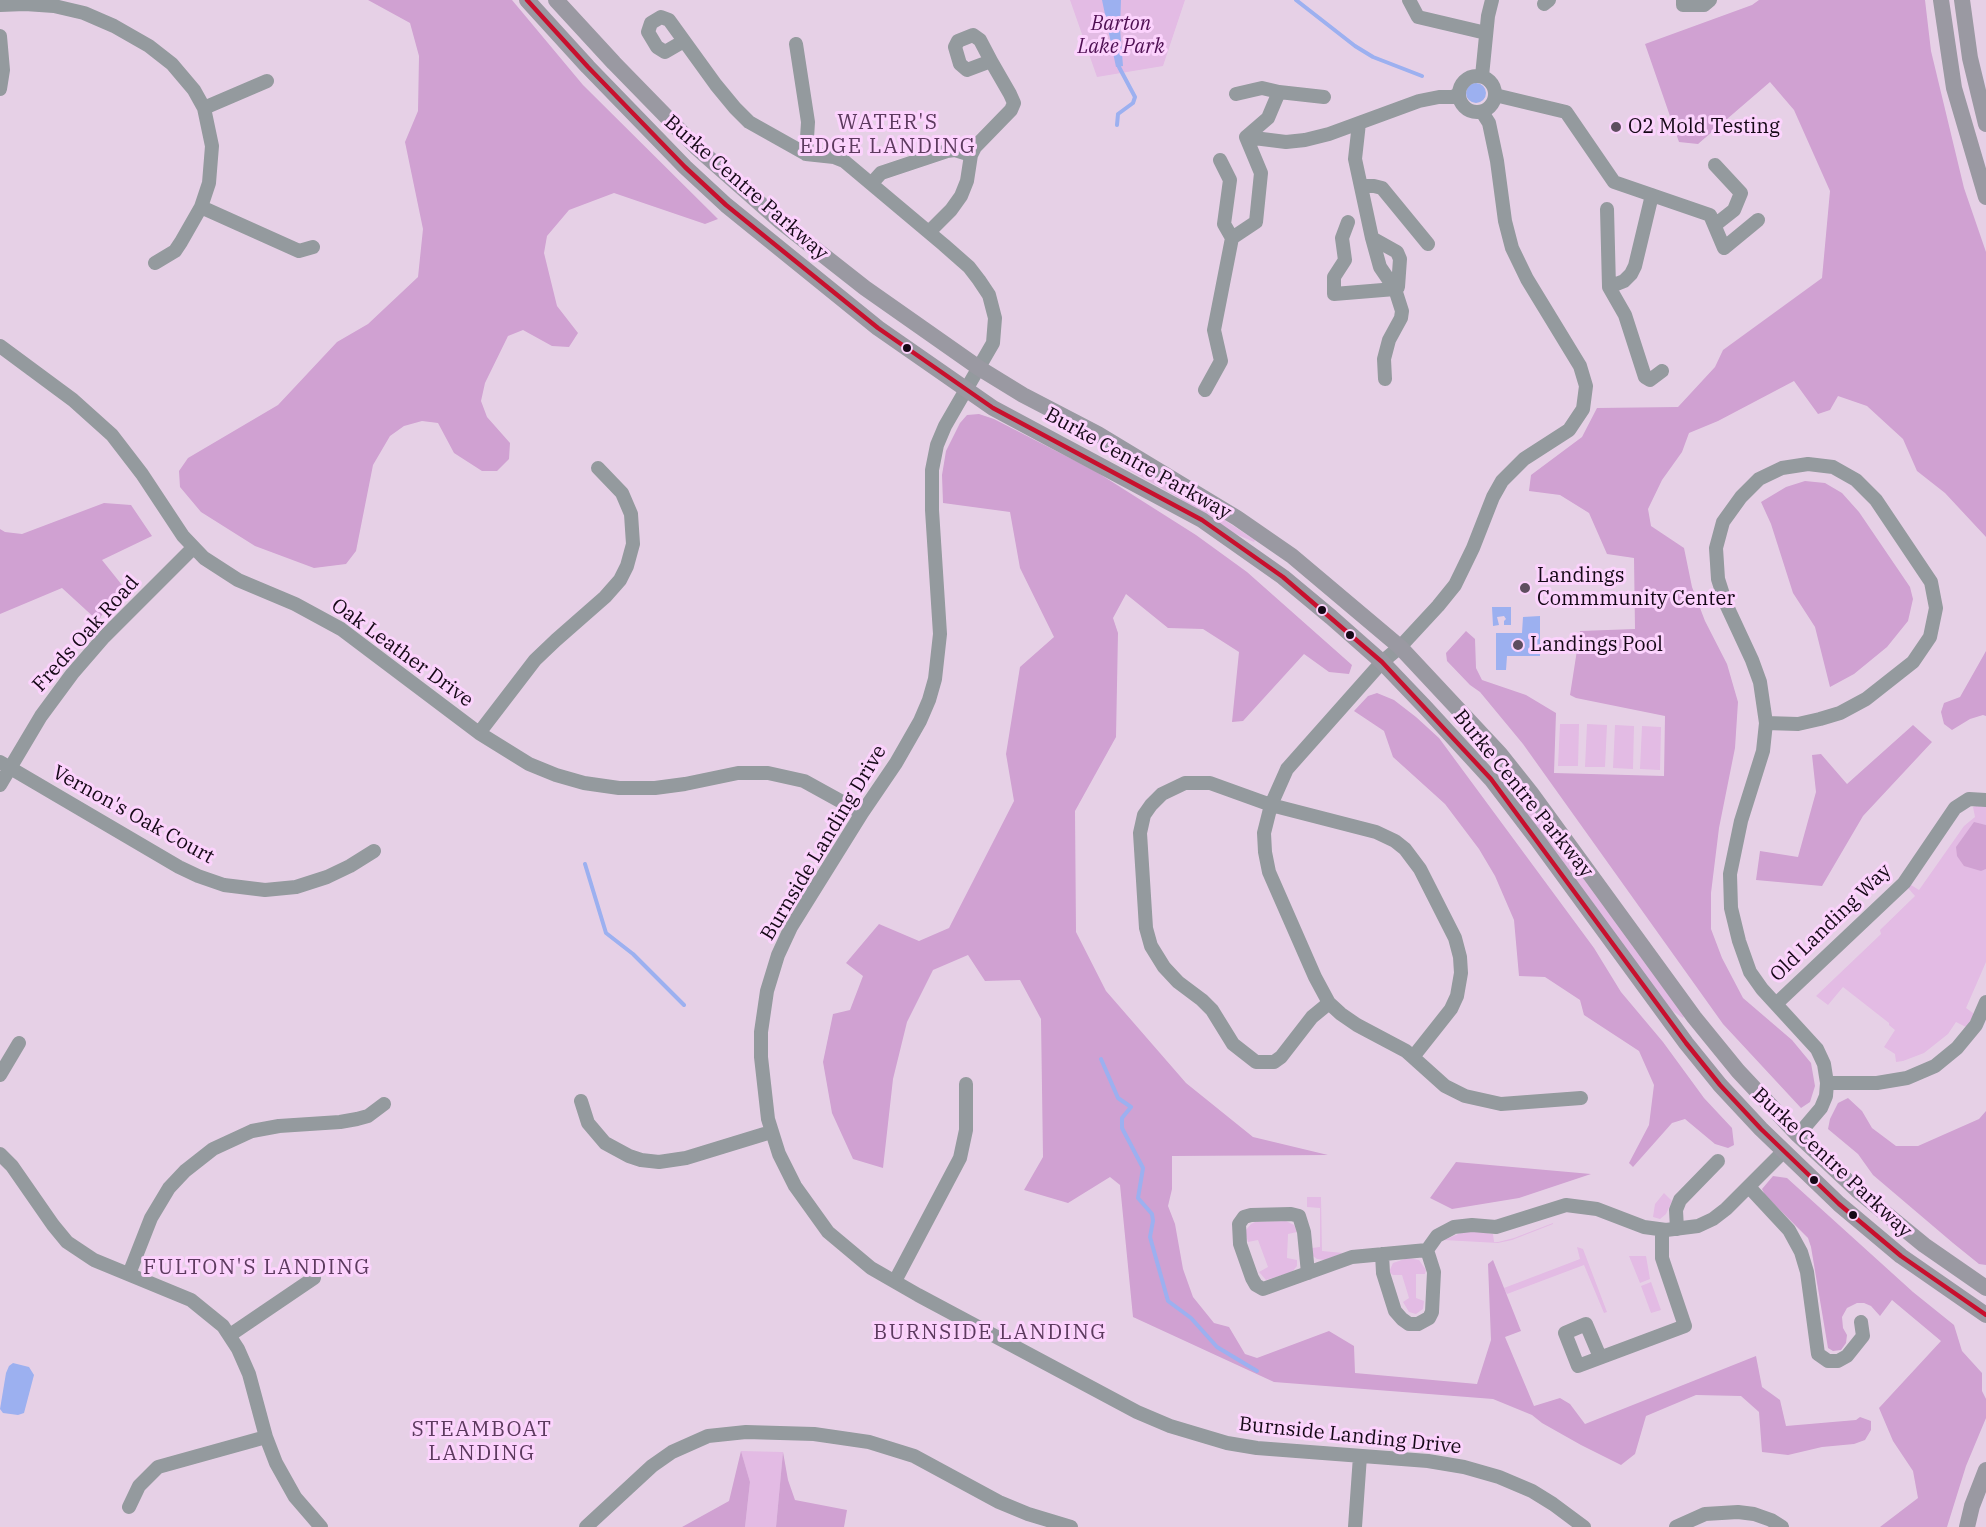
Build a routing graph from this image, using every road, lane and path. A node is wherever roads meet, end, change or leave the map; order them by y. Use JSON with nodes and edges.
{"nodes":[{"id":1,"x":527,"y":0,"type":"edge"},
{"id":2,"x":556,"y":0,"type":"edge"},
{"id":3,"x":1409,"y":0,"type":"edge"},
{"id":4,"x":1492,"y":0,"type":"edge"},
{"id":5,"x":1683,"y":0,"type":"edge"},
{"id":6,"x":1710,"y":0,"type":"edge"},
{"id":7,"x":1941,"y":0,"type":"edge"},
{"id":8,"x":1962,"y":0,"type":"edge"},
{"id":9,"x":0,"y":5,"type":"edge"},
{"id":10,"x":1486,"y":33,"type":"junction"},
{"id":11,"x":0,"y":36,"type":"edge"},
{"id":12,"x":684,"y":40,"type":"dead end"},
{"id":13,"x":796,"y":45,"type":"dead end"},
{"id":14,"x":991,"y":60,"type":"dead end"},
{"id":15,"x":1482,"y":76,"type":"junction"},
{"id":16,"x":267,"y":81,"type":"dead end"},
{"id":17,"x":0,"y":88,"type":"edge"},
{"id":18,"x":1279,"y":92,"type":"junction"},
{"id":19,"x":1236,"y":94,"type":"dead end"},
{"id":20,"x":1458,"y":94,"type":"junction"},
{"id":21,"x":1495,"y":95,"type":"junction"},
{"id":22,"x":1324,"y":97,"type":"dead end"},
{"id":23,"x":1983,"y":102,"type":"edge"},
{"id":24,"x":204,"y":108,"type":"junction"},
{"id":25,"x":1959,"y":109,"type":"junction"},
{"id":26,"x":1482,"y":112,"type":"junction"},
{"id":27,"x":1359,"y":123,"type":"junction"},
{"id":28,"x":1986,"y":124,"type":"edge"},
{"id":29,"x":1246,"y":137,"type":"junction"},
{"id":30,"x":806,"y":154,"type":"junction"},
{"id":31,"x":971,"y":155,"type":"junction"},
{"id":32,"x":1220,"y":160,"type":"dead end"},
{"id":33,"x":1715,"y":165,"type":"dead end"},
{"id":34,"x":872,"y":183,"type":"junction"},
{"id":35,"x":1361,"y":186,"type":"junction"},
{"id":36,"x":1652,"y":195,"type":"junction"},
{"id":37,"x":1986,"y":197,"type":"edge"},
{"id":38,"x":201,"y":207,"type":"junction"},
{"id":39,"x":1607,"y":209,"type":"dead end"},
{"id":40,"x":1758,"y":220,"type":"dead end"},
{"id":41,"x":1348,"y":222,"type":"dead end"},
{"id":42,"x":1714,"y":225,"type":"junction"},
{"id":43,"x":929,"y":232,"type":"junction"},
{"id":44,"x":1232,"y":238,"type":"junction"},
{"id":45,"x":1372,"y":238,"type":"junction"},
{"id":46,"x":1428,"y":244,"type":"dead end"},
{"id":47,"x":313,"y":247,"type":"dead end"},
{"id":48,"x":155,"y":263,"type":"dead end"},
{"id":49,"x":1609,"y":287,"type":"junction"},
{"id":50,"x":1395,"y":289,"type":"junction"},
{"id":51,"x":0,"y":346,"type":"edge"},
{"id":52,"x":979,"y":368,"type":"junction"},
{"id":53,"x":1662,"y":371,"type":"dead end"},
{"id":54,"x":1385,"y":379,"type":"dead end"},
{"id":55,"x":966,"y":388,"type":"junction"},
{"id":56,"x":1205,"y":390,"type":"dead end"},
{"id":57,"x":598,"y":468,"type":"dead end"},
{"id":58,"x":193,"y":548,"type":"junction"},
{"id":59,"x":1400,"y":646,"type":"junction"},
{"id":60,"x":1382,"y":662,"type":"junction"},
{"id":61,"x":1766,"y":723,"type":"junction"},
{"id":62,"x":478,"y":733,"type":"junction"},
{"id":63,"x":5,"y":764,"type":"edge"},
{"id":64,"x":0,"y":785,"type":"edge"},
{"id":65,"x":1986,"y":800,"type":"edge"},
{"id":66,"x":1270,"y":805,"type":"junction"},
{"id":67,"x":862,"y":813,"type":"junction"},
{"id":68,"x":374,"y":851,"type":"dead end"},
{"id":69,"x":1329,"y":1002,"type":"junction"},
{"id":70,"x":1986,"y":1002,"type":"edge"},
{"id":71,"x":1776,"y":1004,"type":"junction"},
{"id":72,"x":19,"y":1043,"type":"dead end"},
{"id":73,"x":1413,"y":1057,"type":"junction"},
{"id":74,"x":0,"y":1075,"type":"edge"},
{"id":75,"x":1827,"y":1083,"type":"junction"},
{"id":76,"x":966,"y":1084,"type":"dead end"},
{"id":77,"x":1581,"y":1098,"type":"dead end"},
{"id":78,"x":581,"y":1101,"type":"dead end"},
{"id":79,"x":384,"y":1104,"type":"dead end"},
{"id":80,"x":771,"y":1132,"type":"junction"},
{"id":81,"x":1798,"y":1135,"type":"junction"},
{"id":82,"x":1783,"y":1152,"type":"junction"},
{"id":83,"x":0,"y":1154,"type":"edge"},
{"id":84,"x":1718,"y":1161,"type":"dead end"},
{"id":85,"x":1749,"y":1187,"type":"junction"},
{"id":86,"x":1677,"y":1229,"type":"junction"},
{"id":87,"x":1662,"y":1230,"type":"junction"},
{"id":88,"x":1427,"y":1250,"type":"junction"},
{"id":89,"x":1382,"y":1254,"type":"junction"},
{"id":90,"x":1308,"y":1273,"type":"junction"},
{"id":91,"x":129,"y":1274,"type":"junction"},
{"id":92,"x":314,"y":1278,"type":"dead end"},
{"id":93,"x":895,"y":1281,"type":"junction"},
{"id":94,"x":1986,"y":1288,"type":"edge"},
{"id":95,"x":1986,"y":1315,"type":"edge"},
{"id":96,"x":1862,"y":1322,"type":"dead end"},
{"id":97,"x":230,"y":1335,"type":"junction"},
{"id":98,"x":1600,"y":1357,"type":"dead end"},
{"id":99,"x":266,"y":1437,"type":"junction"},
{"id":100,"x":1360,"y":1456,"type":"junction"},
{"id":101,"x":1986,"y":1470,"type":"edge"},
{"id":102,"x":129,"y":1507,"type":"dead end"},
{"id":103,"x":321,"y":1527,"type":"edge"},
{"id":104,"x":586,"y":1527,"type":"edge"},
{"id":105,"x":1071,"y":1527,"type":"edge"},
{"id":106,"x":1355,"y":1527,"type":"edge"},
{"id":107,"x":1584,"y":1527,"type":"edge"},
{"id":108,"x":1676,"y":1527,"type":"edge"},
{"id":109,"x":1782,"y":1527,"type":"edge"},
{"id":110,"x":1967,"y":1527,"type":"edge"}],
"edges":[{"from":1,"to":55,"type":"main road","name":"Burke Centre Parkway"},
{"from":2,"to":52,"type":"main road","name":"Burke Centre Parkway"},
{"from":3,"to":10,"type":"street"},
{"from":4,"to":10,"type":"street"},
{"from":5,"to":6,"type":"street"},
{"from":7,"to":25,"type":"main road"},
{"from":8,"to":23,"type":"main road"},
{"from":9,"to":24,"type":"street"},
{"from":10,"to":15,"type":"street"},
{"from":11,"to":17,"type":"street"},
{"from":12,"to":30,"type":"street"},
{"from":13,"to":30,"type":"street"},
{"from":14,"to":31,"type":"street"},
{"from":15,"to":20,"type":"street"},
{"from":15,"to":21,"type":"street"},
{"from":16,"to":24,"type":"street"},
{"from":18,"to":19,"type":"street"},
{"from":18,"to":22,"type":"street"},
{"from":18,"to":29,"type":"street"},
{"from":20,"to":26,"type":"street"},
{"from":20,"to":27,"type":"street"},
{"from":21,"to":26,"type":"street"},
{"from":21,"to":36,"type":"street"},
{"from":23,"to":25,"type":"street"},
{"from":23,"to":28,"type":"main road"},
{"from":24,"to":38,"type":"street"},
{"from":25,"to":37,"type":"main road"},
{"from":26,"to":59,"type":"street"},
{"from":27,"to":29,"type":"street"},
{"from":27,"to":35,"type":"street"},
{"from":29,"to":44,"type":"street"},
{"from":30,"to":34,"type":"street","name":"Burnside Landing Drive"},
{"from":31,"to":34,"type":"street"},
{"from":31,"to":43,"type":"street"},
{"from":32,"to":44,"type":"street"},
{"from":33,"to":42,"type":"street"},
{"from":34,"to":43,"type":"street","name":"Burnside Landing Drive"},
{"from":35,"to":45,"type":"street"},
{"from":35,"to":46,"type":"street"},
{"from":36,"to":42,"type":"street"},
{"from":36,"to":49,"type":"street"},
{"from":38,"to":47,"type":"street"},
{"from":38,"to":48,"type":"street"},
{"from":39,"to":49,"type":"street"},
{"from":40,"to":42,"type":"street"},
{"from":41,"to":50,"type":"street"},
{"from":43,"to":52,"type":"street","name":"Burnside Landing Drive"},
{"from":44,"to":56,"type":"street"},
{"from":45,"to":50,"type":"street"},
{"from":45,"to":50,"type":"street"},
{"from":49,"to":53,"type":"street"},
{"from":50,"to":54,"type":"street"},
{"from":51,"to":58,"type":"street","name":"Oak Leather Drive"},
{"from":52,"to":55,"type":"street","name":"Burnside Landing Drive"},
{"from":52,"to":59,"type":"main road","name":"Burke Centre Parkway"},
{"from":55,"to":60,"type":"main road","name":"Burke Centre Parkway"},
{"from":55,"to":67,"type":"street","name":"Burnside Landing Drive"},
{"from":57,"to":62,"type":"street"},
{"from":58,"to":62,"type":"street","name":"Oak Leather Drive"},
{"from":58,"to":63,"type":"street","name":"Freds Oak Road"},
{"from":59,"to":60,"type":"street"},
{"from":59,"to":81,"type":"main road","name":"Burke Centre Parkway"},
{"from":60,"to":66,"type":"street"},
{"from":60,"to":82,"type":"main road","name":"Burke Centre Parkway"},
{"from":61,"to":61,"type":"street"},
{"from":61,"to":71,"type":"street"},
{"from":62,"to":67,"type":"street","name":"Oak Leather Drive"},
{"from":63,"to":64,"type":"street","name":"Freds Oak Road"},
{"from":63,"to":68,"type":"street","name":"Vernon's Oak Court"},
{"from":65,"to":71,"type":"street","name":"Old Landing Way"},
{"from":66,"to":69,"type":"street"},
{"from":66,"to":69,"type":"street"},
{"from":66,"to":73,"type":"street"},
{"from":67,"to":80,"type":"street","name":"Burnside Landing Drive"},
{"from":69,"to":73,"type":"street"},
{"from":70,"to":75,"type":"street"},
{"from":71,"to":75,"type":"street"},
{"from":72,"to":74,"type":"street"},
{"from":73,"to":77,"type":"street"},
{"from":75,"to":81,"type":"street"},
{"from":76,"to":93,"type":"street"},
{"from":78,"to":80,"type":"street"},
{"from":79,"to":91,"type":"street"},
{"from":80,"to":93,"type":"street","name":"Burnside Landing Drive"},
{"from":81,"to":82,"type":"main road"},
{"from":81,"to":94,"type":"main road","name":"Burke Centre Parkway"},
{"from":82,"to":85,"type":"street"},
{"from":82,"to":95,"type":"main road","name":"Burke Centre Parkway"},
{"from":83,"to":91,"type":"street"},
{"from":84,"to":86,"type":"street"},
{"from":85,"to":86,"type":"street"},
{"from":85,"to":96,"type":"street"},
{"from":86,"to":87,"type":"street"},
{"from":87,"to":88,"type":"street"},
{"from":87,"to":98,"type":"street"},
{"from":88,"to":89,"type":"street"},
{"from":88,"to":89,"type":"street"},
{"from":89,"to":90,"type":"street"},
{"from":90,"to":90,"type":"street"},
{"from":91,"to":97,"type":"street"},
{"from":92,"to":97,"type":"street"},
{"from":93,"to":100,"type":"street","name":"Burnside Landing Drive"},
{"from":97,"to":99,"type":"street"},
{"from":99,"to":102,"type":"street"},
{"from":99,"to":103,"type":"street"},
{"from":100,"to":106,"type":"street"},
{"from":100,"to":107,"type":"street","name":"Burnside Landing Drive"},
{"from":101,"to":110,"type":"main road"},
{"from":104,"to":105,"type":"street"},
{"from":108,"to":109,"type":"street"}]}
